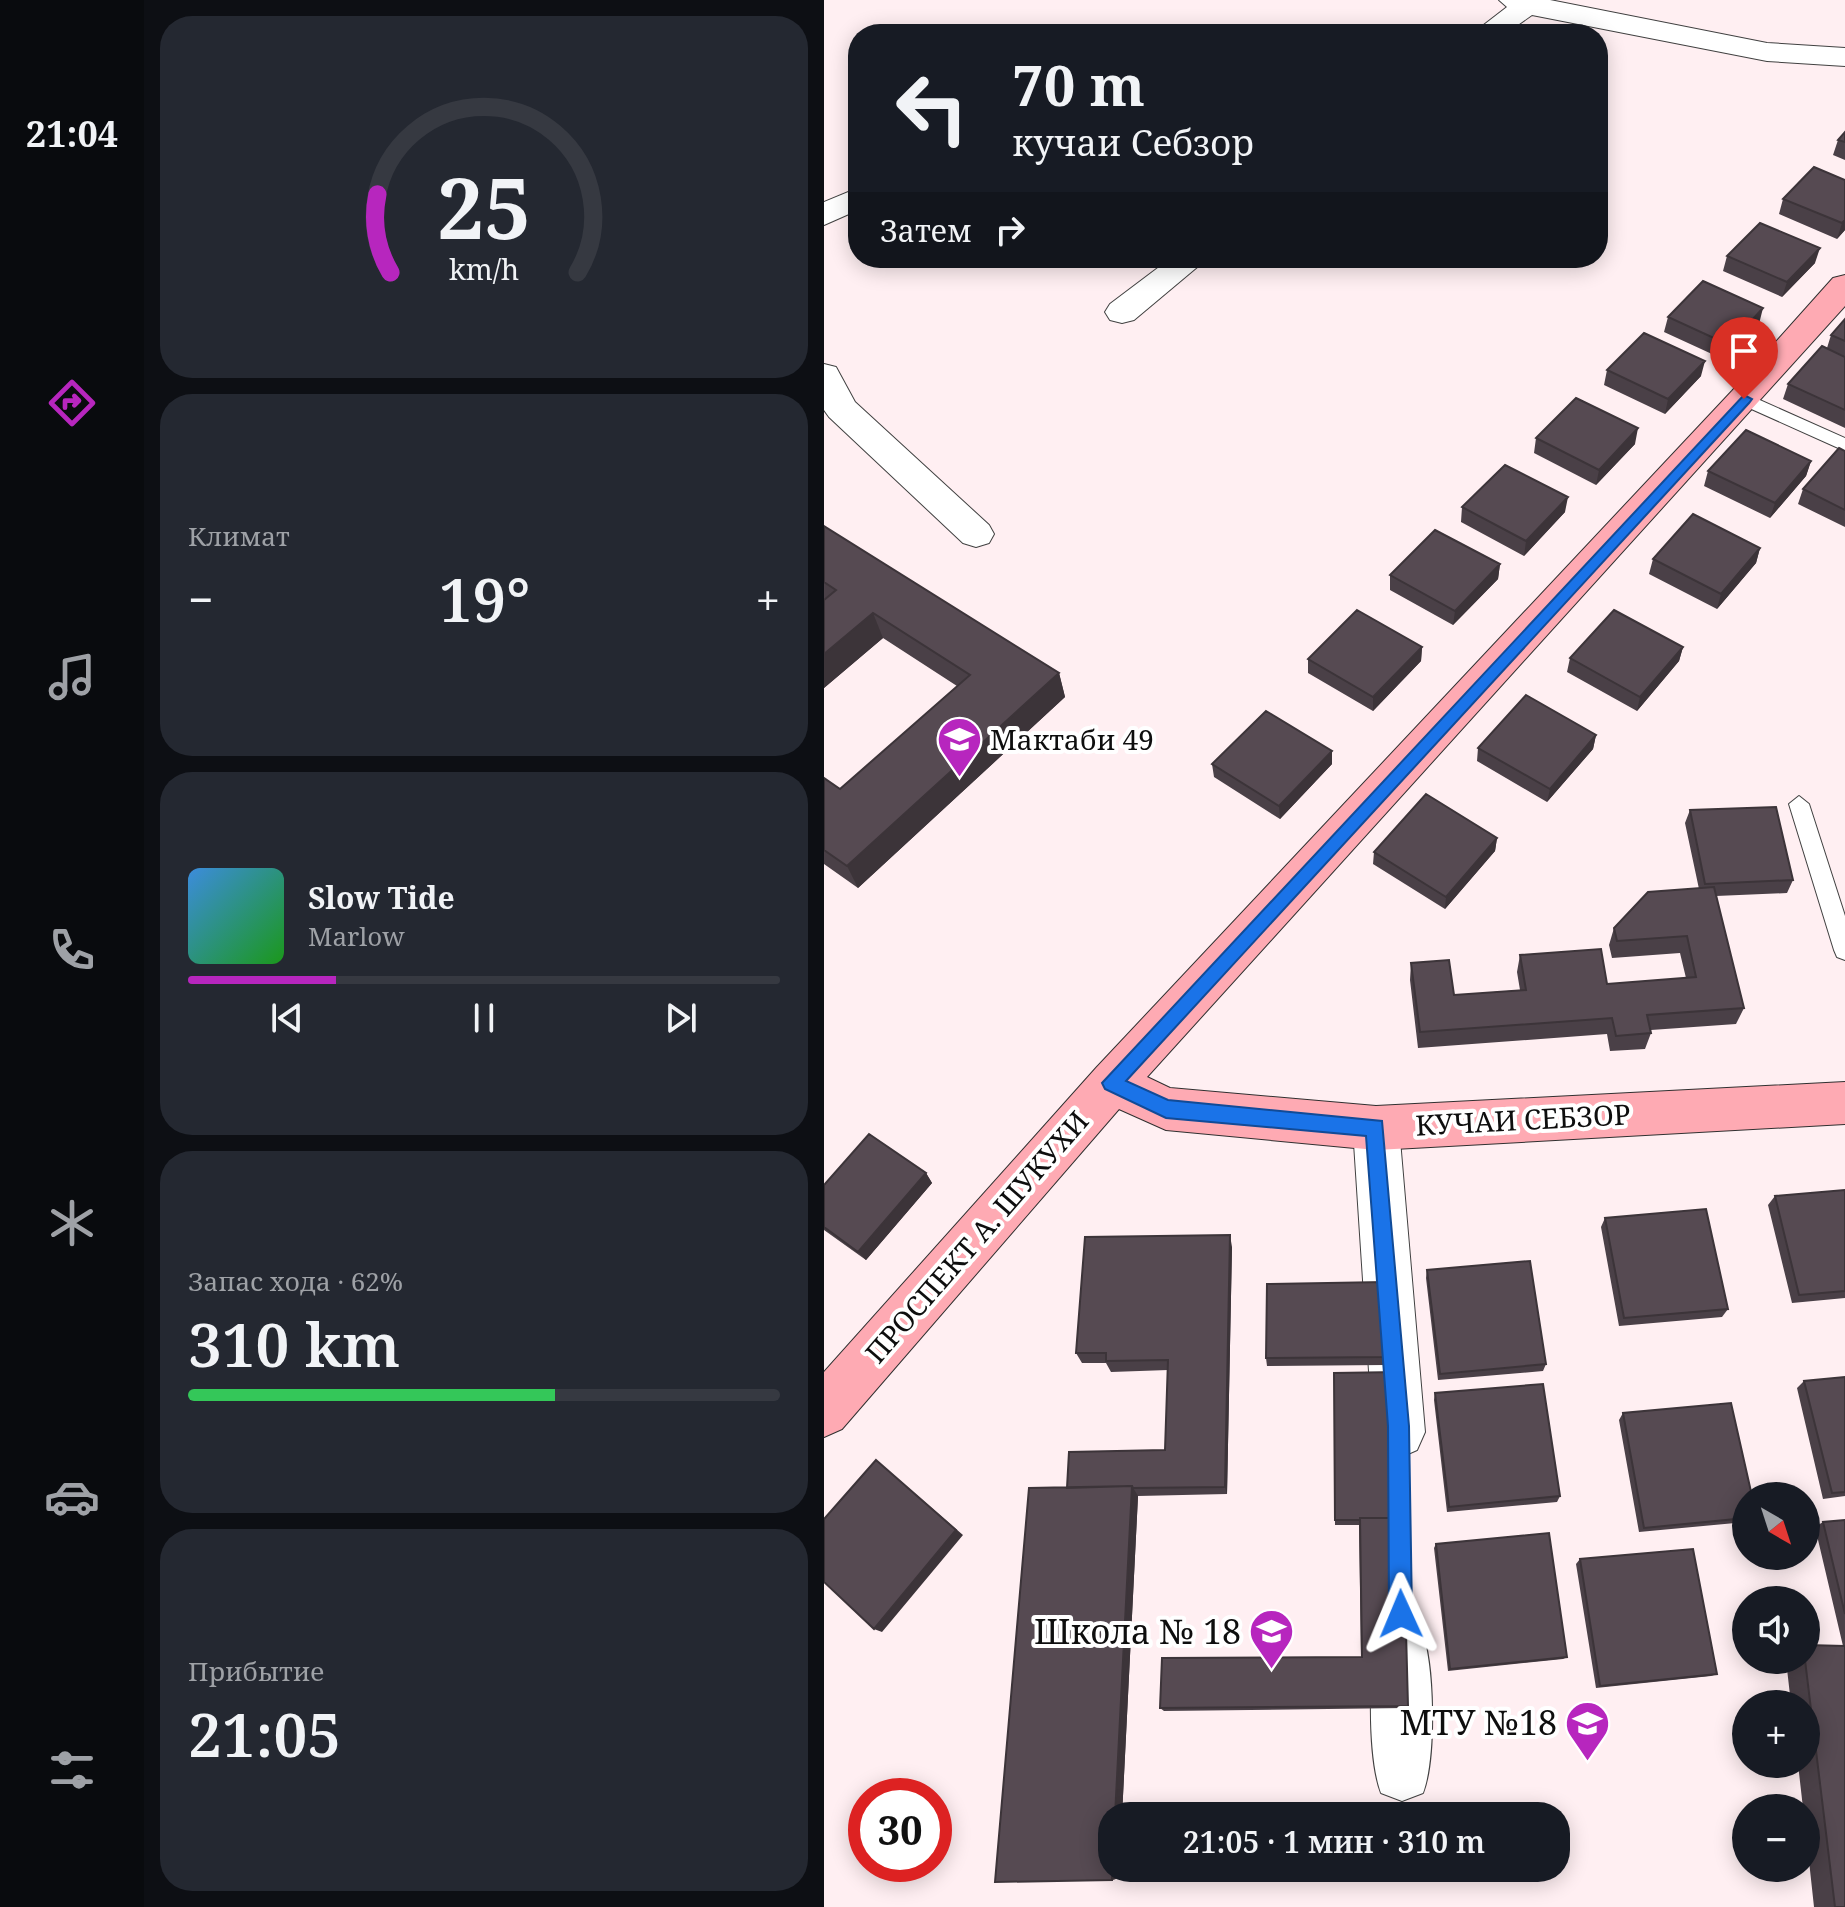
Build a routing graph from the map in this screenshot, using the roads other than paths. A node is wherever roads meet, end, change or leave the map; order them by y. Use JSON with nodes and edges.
{"nodes":[{"id":1,"x":1525,"y":2,"type":"edge"},
{"id":2,"x":1498,"y":24,"type":"edge"},
{"id":3,"x":1845,"y":57,"type":"edge"},
{"id":4,"x":848,"y":206,"type":"edge"},
{"id":5,"x":825,"y":228,"type":"edge"},
{"id":6,"x":1179,"y":268,"type":"edge"},
{"id":7,"x":1845,"y":285,"type":"edge"},
{"id":8,"x":1122,"y":312,"type":"dead end"},
{"id":9,"x":824,"y":375,"type":"edge"},
{"id":10,"x":1744,"y":399,"type":"junction"},
{"id":11,"x":1845,"y":445,"type":"edge"},
{"id":12,"x":976,"y":534,"type":"dead end"},
{"id":13,"x":1799,"y":804,"type":"dead end"},
{"id":14,"x":1845,"y":950,"type":"edge"},
{"id":15,"x":1112,"y":1083,"type":"junction"},
{"id":16,"x":1845,"y":1103,"type":"edge"},
{"id":17,"x":1376,"y":1128,"type":"junction"},
{"id":18,"x":824,"y":1411,"type":"edge"},
{"id":19,"x":1399,"y":1473,"type":"edge"},
{"id":20,"x":1401,"y":1599,"type":"edge"},
{"id":21,"x":1402,"y":1772,"type":"dead end"}],
"edges":[{"from":1,"to":2,"type":"street"},
{"from":1,"to":3,"type":"street"},
{"from":4,"to":5,"type":"street"},
{"from":6,"to":8,"type":"street"},
{"from":7,"to":10,"type":"main road","name":"ПРОСПЕКТ А. ШУКУХИ"},
{"from":9,"to":12,"type":"street"},
{"from":10,"to":11,"type":"lane"},
{"from":10,"to":15,"type":"main road","name":"ПРОСПЕКТ А. ШУКУХИ"},
{"from":13,"to":14,"type":"lane"},
{"from":15,"to":17,"type":"main road","name":"КУЧАИ СЕБЗОР"},
{"from":15,"to":18,"type":"main road","name":"ПРОСПЕКТ А. ШУКУХИ"},
{"from":16,"to":17,"type":"main road","name":"КУЧАИ СЕБЗОР"},
{"from":17,"to":19,"type":"street"},
{"from":20,"to":21,"type":"street"}]}
